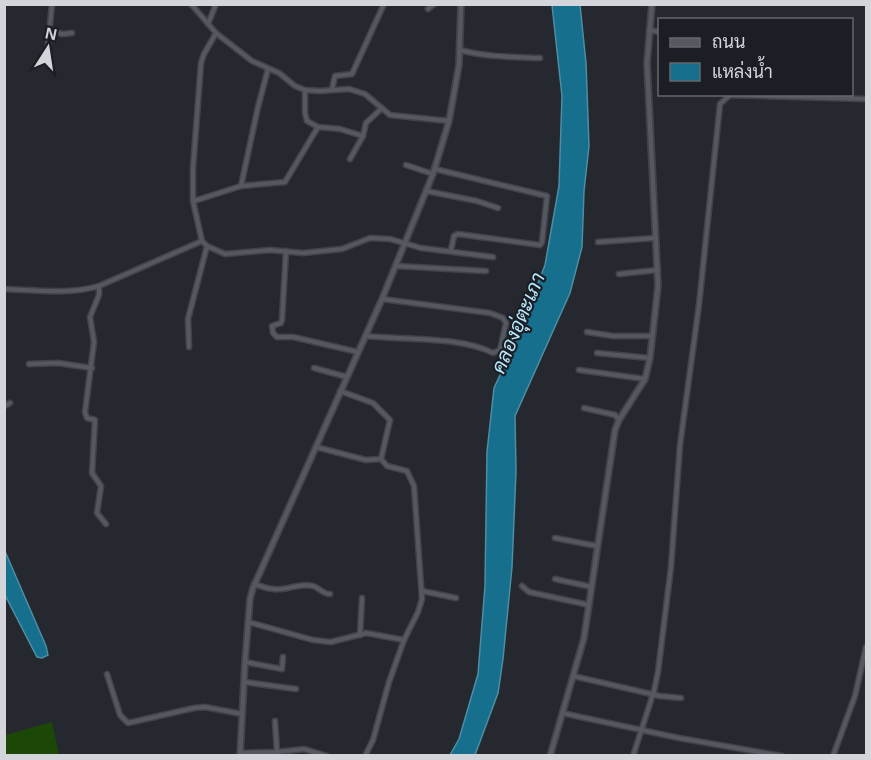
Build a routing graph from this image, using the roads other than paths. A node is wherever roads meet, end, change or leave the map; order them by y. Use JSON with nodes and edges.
{"nodes":[{"id":1,"x":52,"y":4,"type":"edge"},
{"id":2,"x":191,"y":4,"type":"edge"},
{"id":3,"x":216,"y":4,"type":"edge"},
{"id":4,"x":384,"y":4,"type":"edge"},
{"id":5,"x":434,"y":4,"type":"edge"},
{"id":6,"x":461,"y":4,"type":"edge"},
{"id":7,"x":652,"y":4,"type":"edge"},
{"id":8,"x":428,"y":9,"type":"dead end"},
{"id":9,"x":208,"y":24,"type":"junction"},
{"id":10,"x":49,"y":30,"type":"junction"},
{"id":11,"x":648,"y":30,"type":"junction"},
{"id":12,"x":658,"y":32,"type":"edge"},
{"id":13,"x":72,"y":33,"type":"dead end"},
{"id":14,"x":216,"y":33,"type":"junction"},
{"id":15,"x":48,"y":45,"type":"dead end"},
{"id":16,"x":460,"y":50,"type":"junction"},
{"id":17,"x":540,"y":58,"type":"dead end"},
{"id":18,"x":268,"y":69,"type":"junction"},
{"id":19,"x":332,"y":89,"type":"junction"},
{"id":20,"x":305,"y":90,"type":"junction"},
{"id":21,"x":729,"y":96,"type":"edge"},
{"id":22,"x":764,"y":96,"type":"edge"},
{"id":23,"x":867,"y":99,"type":"edge"},
{"id":24,"x":382,"y":108,"type":"junction"},
{"id":25,"x":449,"y":121,"type":"junction"},
{"id":26,"x":318,"y":127,"type":"junction"},
{"id":27,"x":363,"y":136,"type":"junction"},
{"id":28,"x":350,"y":159,"type":"dead end"},
{"id":29,"x":406,"y":165,"type":"dead end"},
{"id":30,"x":434,"y":172,"type":"junction"},
{"id":31,"x":241,"y":186,"type":"junction"},
{"id":32,"x":426,"y":191,"type":"junction"},
{"id":33,"x":194,"y":201,"type":"junction"},
{"id":34,"x":498,"y":208,"type":"dead end"},
{"id":35,"x":656,"y":238,"type":"junction"},
{"id":36,"x":202,"y":241,"type":"junction"},
{"id":37,"x":598,"y":242,"type":"dead end"},
{"id":38,"x":405,"y":243,"type":"junction"},
{"id":39,"x":207,"y":246,"type":"junction"},
{"id":40,"x":451,"y":250,"type":"junction"},
{"id":41,"x":286,"y":251,"type":"junction"},
{"id":42,"x":493,"y":257,"type":"dead end"},
{"id":43,"x":396,"y":266,"type":"junction"},
{"id":44,"x":658,"y":270,"type":"junction"},
{"id":45,"x":486,"y":271,"type":"dead end"},
{"id":46,"x":619,"y":274,"type":"dead end"},
{"id":47,"x":99,"y":286,"type":"junction"},
{"id":48,"x":4,"y":289,"type":"edge"},
{"id":49,"x":382,"y":299,"type":"junction"},
{"id":50,"x":587,"y":332,"type":"dead end"},
{"id":51,"x":365,"y":336,"type":"junction"},
{"id":52,"x":652,"y":336,"type":"junction"},
{"id":53,"x":189,"y":347,"type":"dead end"},
{"id":54,"x":358,"y":352,"type":"junction"},
{"id":55,"x":597,"y":353,"type":"dead end"},
{"id":56,"x":650,"y":358,"type":"junction"},
{"id":57,"x":29,"y":364,"type":"dead end"},
{"id":58,"x":92,"y":368,"type":"junction"},
{"id":59,"x":315,"y":368,"type":"dead end"},
{"id":60,"x":579,"y":370,"type":"dead end"},
{"id":61,"x":347,"y":377,"type":"junction"},
{"id":62,"x":645,"y":379,"type":"junction"},
{"id":63,"x":340,"y":392,"type":"junction"},
{"id":64,"x":10,"y":403,"type":"dead end"},
{"id":65,"x":4,"y":406,"type":"edge"},
{"id":66,"x":584,"y":408,"type":"dead end"},
{"id":67,"x":619,"y":420,"type":"junction"},
{"id":68,"x":315,"y":446,"type":"junction"},
{"id":69,"x":381,"y":459,"type":"junction"},
{"id":70,"x":106,"y":524,"type":"dead end"},
{"id":71,"x":555,"y":538,"type":"dead end"},
{"id":72,"x":597,"y":546,"type":"junction"},
{"id":73,"x":555,"y":579,"type":"dead end"},
{"id":74,"x":255,"y":584,"type":"junction"},
{"id":75,"x":522,"y":586,"type":"dead end"},
{"id":76,"x":592,"y":587,"type":"junction"},
{"id":77,"x":422,"y":591,"type":"junction"},
{"id":78,"x":330,"y":594,"type":"dead end"},
{"id":79,"x":362,"y":598,"type":"dead end"},
{"id":80,"x":456,"y":598,"type":"dead end"},
{"id":81,"x":590,"y":605,"type":"junction"},
{"id":82,"x":248,"y":622,"type":"junction"},
{"id":83,"x":360,"y":635,"type":"junction"},
{"id":84,"x":404,"y":640,"type":"junction"},
{"id":85,"x":867,"y":647,"type":"edge"},
{"id":86,"x":284,"y":657,"type":"dead end"},
{"id":87,"x":245,"y":662,"type":"junction"},
{"id":88,"x":107,"y":674,"type":"dead end"},
{"id":89,"x":573,"y":676,"type":"junction"},
{"id":90,"x":244,"y":682,"type":"junction"},
{"id":91,"x":296,"y":689,"type":"dead end"},
{"id":92,"x":653,"y":694,"type":"junction"},
{"id":93,"x":681,"y":698,"type":"dead end"},
{"id":94,"x":562,"y":713,"type":"junction"},
{"id":95,"x":243,"y":714,"type":"junction"},
{"id":96,"x":275,"y":721,"type":"dead end"},
{"id":97,"x":641,"y":731,"type":"junction"},
{"id":98,"x":277,"y":752,"type":"junction"},
{"id":99,"x":240,"y":754,"type":"edge"},
{"id":100,"x":327,"y":756,"type":"edge"},
{"id":101,"x":364,"y":756,"type":"edge"},
{"id":102,"x":550,"y":756,"type":"edge"},
{"id":103,"x":633,"y":756,"type":"edge"},
{"id":104,"x":782,"y":756,"type":"edge"},
{"id":105,"x":833,"y":756,"type":"edge"}],
"edges":[{"from":1,"to":10,"type":"street"},
{"from":2,"to":9,"type":"street"},
{"from":3,"to":9,"type":"street"},
{"from":4,"to":19,"type":"street"},
{"from":5,"to":8,"type":"street"},
{"from":6,"to":16,"type":"street"},
{"from":7,"to":11,"type":"street"},
{"from":9,"to":14,"type":"street"},
{"from":10,"to":13,"type":"street"},
{"from":10,"to":15,"type":"street"},
{"from":11,"to":12,"type":"street"},
{"from":11,"to":35,"type":"street"},
{"from":14,"to":18,"type":"street"},
{"from":14,"to":33,"type":"street"},
{"from":16,"to":17,"type":"street"},
{"from":16,"to":25,"type":"street"},
{"from":18,"to":20,"type":"street"},
{"from":18,"to":31,"type":"street"},
{"from":19,"to":20,"type":"street"},
{"from":19,"to":24,"type":"street"},
{"from":20,"to":26,"type":"street"},
{"from":21,"to":92,"type":"street"},
{"from":22,"to":23,"type":"street"},
{"from":24,"to":25,"type":"street"},
{"from":24,"to":27,"type":"street"},
{"from":25,"to":30,"type":"street"},
{"from":26,"to":27,"type":"street"},
{"from":26,"to":31,"type":"street"},
{"from":27,"to":28,"type":"street"},
{"from":29,"to":30,"type":"street"},
{"from":30,"to":32,"type":"street"},
{"from":30,"to":40,"type":"street"},
{"from":31,"to":33,"type":"street"},
{"from":32,"to":34,"type":"street"},
{"from":32,"to":38,"type":"street"},
{"from":33,"to":36,"type":"street"},
{"from":35,"to":37,"type":"street"},
{"from":35,"to":44,"type":"street"},
{"from":36,"to":39,"type":"street"},
{"from":36,"to":47,"type":"street"},
{"from":38,"to":40,"type":"street"},
{"from":38,"to":41,"type":"street"},
{"from":38,"to":43,"type":"street"},
{"from":39,"to":41,"type":"street"},
{"from":39,"to":53,"type":"street"},
{"from":40,"to":42,"type":"street"},
{"from":41,"to":54,"type":"street"},
{"from":43,"to":45,"type":"street"},
{"from":43,"to":49,"type":"street"},
{"from":44,"to":46,"type":"street"},
{"from":44,"to":52,"type":"street"},
{"from":47,"to":48,"type":"street"},
{"from":47,"to":58,"type":"street"},
{"from":49,"to":51,"type":"street"},
{"from":49,"to":51,"type":"street"},
{"from":50,"to":52,"type":"street"},
{"from":51,"to":54,"type":"street"},
{"from":52,"to":56,"type":"street"},
{"from":54,"to":61,"type":"street"},
{"from":55,"to":56,"type":"street"},
{"from":56,"to":62,"type":"street"},
{"from":57,"to":58,"type":"street"},
{"from":58,"to":70,"type":"street"},
{"from":59,"to":61,"type":"street"},
{"from":60,"to":62,"type":"street"},
{"from":61,"to":63,"type":"street"},
{"from":62,"to":67,"type":"street"},
{"from":63,"to":68,"type":"street"},
{"from":63,"to":69,"type":"street"},
{"from":64,"to":65,"type":"street"},
{"from":66,"to":67,"type":"street"},
{"from":67,"to":72,"type":"street"},
{"from":68,"to":69,"type":"street"},
{"from":68,"to":74,"type":"street"},
{"from":69,"to":77,"type":"street"},
{"from":71,"to":72,"type":"street"},
{"from":72,"to":76,"type":"street"},
{"from":73,"to":76,"type":"street"},
{"from":74,"to":78,"type":"street"},
{"from":74,"to":82,"type":"street"},
{"from":75,"to":81,"type":"street"},
{"from":76,"to":81,"type":"street"},
{"from":77,"to":80,"type":"street"},
{"from":77,"to":84,"type":"street"},
{"from":79,"to":83,"type":"street"},
{"from":81,"to":89,"type":"street"},
{"from":82,"to":83,"type":"street"},
{"from":82,"to":87,"type":"street"},
{"from":83,"to":84,"type":"street"},
{"from":84,"to":101,"type":"street"},
{"from":85,"to":105,"type":"street"},
{"from":86,"to":87,"type":"street"},
{"from":87,"to":90,"type":"street"},
{"from":88,"to":95,"type":"street"},
{"from":89,"to":92,"type":"street"},
{"from":89,"to":94,"type":"street"},
{"from":90,"to":91,"type":"street"},
{"from":90,"to":95,"type":"street"},
{"from":92,"to":93,"type":"street"},
{"from":92,"to":97,"type":"street"},
{"from":94,"to":97,"type":"street"},
{"from":94,"to":102,"type":"street"},
{"from":95,"to":99,"type":"street"},
{"from":96,"to":98,"type":"street"},
{"from":97,"to":103,"type":"street"},
{"from":97,"to":104,"type":"street"},
{"from":98,"to":99,"type":"street"},
{"from":98,"to":100,"type":"street"}]}
